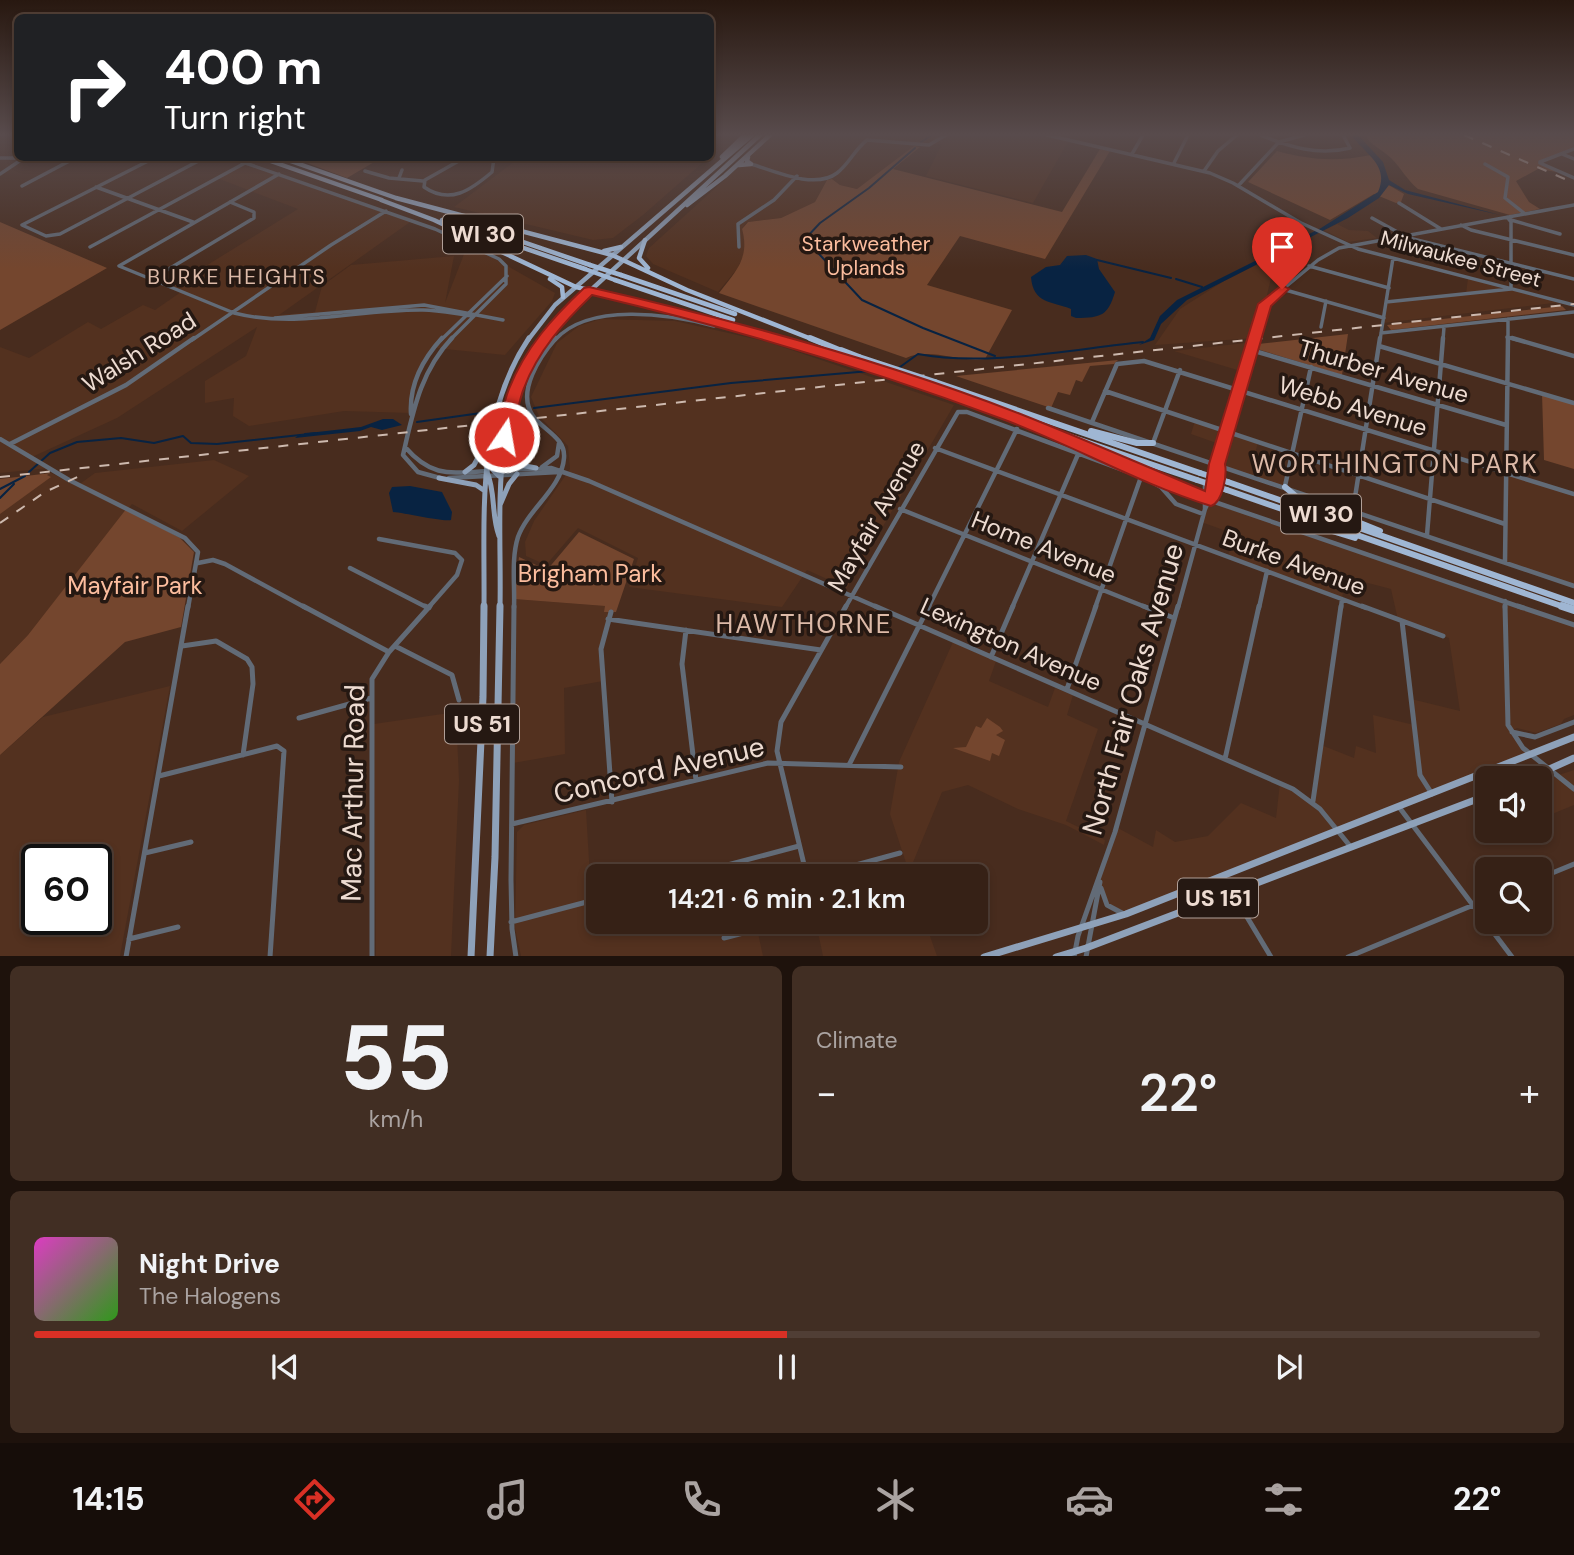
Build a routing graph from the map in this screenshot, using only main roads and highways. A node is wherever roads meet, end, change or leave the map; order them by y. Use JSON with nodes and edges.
{"nodes":[{"id":1,"x":323,"y":180,"type":"edge"},
{"id":2,"x":343,"y":180,"type":"edge"},
{"id":3,"x":699,"y":180,"type":"edge"},
{"id":4,"x":710,"y":180,"type":"edge"},
{"id":5,"x":719,"y":180,"type":"edge"},
{"id":6,"x":396,"y":198,"type":"junction"},
{"id":7,"x":381,"y":200,"type":"junction"},
{"id":8,"x":659,"y":226,"type":"junction"},
{"id":9,"x":645,"y":240,"type":"junction"},
{"id":10,"x":621,"y":247,"type":"junction"},
{"id":11,"x":595,"y":250,"type":"junction"},
{"id":12,"x":612,"y":255,"type":"junction"},
{"id":13,"x":624,"y":259,"type":"junction"},
{"id":14,"x":521,"y":262,"type":"junction"},
{"id":15,"x":618,"y":278,"type":"junction"},
{"id":16,"x":670,"y":282,"type":"junction"},
{"id":17,"x":576,"y":287,"type":"junction"},
{"id":18,"x":589,"y":291,"type":"junction"},
{"id":19,"x":563,"y":297,"type":"junction"},
{"id":20,"x":811,"y":348,"type":"junction"},
{"id":21,"x":844,"y":352,"type":"junction"},
{"id":22,"x":495,"y":415,"type":"junction"},
{"id":23,"x":1011,"y":416,"type":"junction"},
{"id":24,"x":1040,"y":418,"type":"junction"},
{"id":25,"x":490,"y":435,"type":"junction"},
{"id":26,"x":1153,"y":443,"type":"road end"},
{"id":27,"x":500,"y":458,"type":"junction"},
{"id":28,"x":536,"y":470,"type":"road end"},
{"id":29,"x":465,"y":472,"type":"road end"},
{"id":30,"x":492,"y":473,"type":"junction"},
{"id":31,"x":517,"y":474,"type":"road end"},
{"id":32,"x":1198,"y":476,"type":"junction"},
{"id":33,"x":439,"y":478,"type":"road end"},
{"id":34,"x":1228,"y":486,"type":"junction"},
{"id":35,"x":1284,"y":486,"type":"road end"},
{"id":36,"x":485,"y":491,"type":"junction"},
{"id":37,"x":1207,"y":499,"type":"road end"},
{"id":38,"x":499,"y":508,"type":"junction"},
{"id":39,"x":1286,"y":525,"type":"road end"},
{"id":40,"x":501,"y":539,"type":"junction"},
{"id":41,"x":1414,"y":546,"type":"junction"},
{"id":42,"x":1499,"y":583,"type":"junction"},
{"id":43,"x":1574,"y":602,"type":"edge"},
{"id":44,"x":1574,"y":610,"type":"edge"},
{"id":45,"x":1574,"y":737,"type":"edge"},
{"id":46,"x":1574,"y":758,"type":"edge"},
{"id":47,"x":1552,"y":768,"type":"edge"},
{"id":48,"x":1475,"y":800,"type":"edge"},
{"id":49,"x":1350,"y":846,"type":"joint"},
{"id":50,"x":1086,"y":952,"type":"edge"},
{"id":51,"x":1075,"y":954,"type":"edge"},
{"id":52,"x":471,"y":956,"type":"edge"},
{"id":53,"x":490,"y":956,"type":"edge"},
{"id":54,"x":987,"y":956,"type":"edge"}],
"edges":[{"from":1,"to":7,"type":"highway","number":"WI 30"},
{"from":2,"to":6,"type":"highway","number":"WI 30"},
{"from":3,"to":10,"type":"main road","number":"US 51"},
{"from":4,"to":8,"type":"main road","number":"US 51"},
{"from":5,"to":8,"type":"main road"},
{"from":6,"to":11,"type":"highway"},
{"from":6,"to":15,"type":"highway","number":"WI 30","bridge":true},
{"from":7,"to":14,"type":"highway"},
{"from":7,"to":15,"type":"highway","number":"WI 30","bridge":true},
{"from":8,"to":9,"type":"main road","number":"US 51"},
{"from":9,"to":13,"type":"main road","number":"US 51"},
{"from":9,"to":16,"type":"highway"},
{"from":10,"to":11,"type":"highway"},
{"from":10,"to":12,"type":"main road","number":"US 51"},
{"from":11,"to":12,"type":"highway"},
{"from":12,"to":13,"type":"highway"},
{"from":12,"to":17,"type":"main road","number":"US 51"},
{"from":13,"to":16,"type":"highway"},
{"from":13,"to":18,"type":"main road","number":"US 51"},
{"from":14,"to":17,"type":"highway"},
{"from":14,"to":19,"type":"highway"},
{"from":15,"to":20,"type":"highway","number":"WI 30"},
{"from":15,"to":21,"type":"highway","number":"WI 30"},
{"from":16,"to":21,"type":"highway"},
{"from":17,"to":18,"type":"highway"},
{"from":17,"to":19,"type":"main road","number":"US 51"},
{"from":18,"to":20,"type":"highway"},
{"from":18,"to":27,"type":"main road","number":"US 51"},
{"from":19,"to":22,"type":"main road","number":"US 51"},
{"from":20,"to":23,"type":"highway","number":"WI 30","bridge":true},
{"from":21,"to":24,"type":"highway","number":"WI 30","bridge":true},
{"from":22,"to":25,"type":"main road","number":"US 51"},
{"from":22,"to":30,"type":"main road"},
{"from":23,"to":32,"type":"highway","number":"WI 30"},
{"from":23,"to":37,"type":"highway"},
{"from":24,"to":26,"type":"highway"},
{"from":24,"to":32,"type":"highway","number":"WI 30"},
{"from":25,"to":29,"type":"main road"},
{"from":25,"to":30,"type":"main road","number":"US 51"},
{"from":27,"to":28,"type":"main road"},
{"from":27,"to":30,"type":"main road","number":"US 51"},
{"from":30,"to":36,"type":"main road","number":"US 51"},
{"from":30,"to":38,"type":"main road","number":"US 51"},
{"from":30,"to":40,"type":"main road"},
{"from":31,"to":38,"type":"main road"},
{"from":32,"to":34,"type":"highway","number":"WI 30","bridge":true},
{"from":33,"to":36,"type":"main road"},
{"from":34,"to":41,"type":"highway","number":"WI 30"},
{"from":34,"to":42,"type":"highway","number":"WI 30"},
{"from":35,"to":41,"type":"highway"},
{"from":36,"to":52,"type":"main road","number":"US 51"},
{"from":38,"to":40,"type":"main road","number":"US 51"},
{"from":39,"to":42,"type":"highway"},
{"from":40,"to":53,"type":"main road","number":"US 51"},
{"from":41,"to":43,"type":"highway","number":"WI 30"},
{"from":42,"to":44,"type":"highway","number":"WI 30"},
{"from":45,"to":54,"type":"main road","number":"US 151"},
{"from":46,"to":47,"type":"main road"},
{"from":48,"to":49,"type":"main road","number":"US 151"},
{"from":49,"to":50,"type":"main road","number":"US 151"},
{"from":50,"to":51,"type":"main road","number":"US 151"}]}
